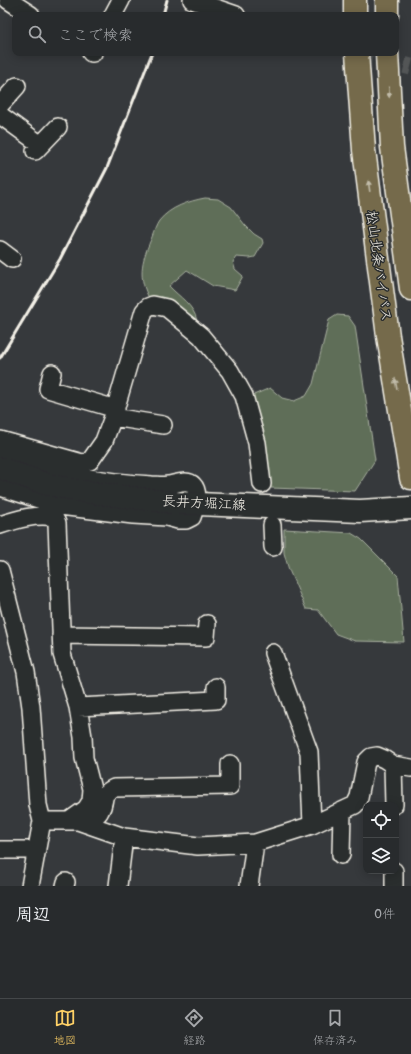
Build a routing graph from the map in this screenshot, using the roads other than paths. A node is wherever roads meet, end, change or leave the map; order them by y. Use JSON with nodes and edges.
{"nodes":[{"id":1,"x":8,"y":0,"type":"edge"},
{"id":2,"x":121,"y":0,"type":"edge"},
{"id":3,"x":192,"y":0,"type":"edge"},
{"id":4,"x":355,"y":0,"type":"edge"},
{"id":5,"x":387,"y":0,"type":"edge"},
{"id":6,"x":227,"y":8,"type":"edge"},
{"id":7,"x":26,"y":12,"type":"edge"},
{"id":8,"x":115,"y":12,"type":"edge"},
{"id":9,"x":355,"y":12,"type":"edge"},
{"id":10,"x":387,"y":12,"type":"edge"},
{"id":11,"x":357,"y":56,"type":"edge"},
{"id":12,"x":387,"y":56,"type":"edge"},
{"id":13,"x":17,"y":86,"type":"dead end"},
{"id":14,"x":0,"y":105,"type":"edge"},
{"id":15,"x":0,"y":115,"type":"edge"},
{"id":16,"x":58,"y":127,"type":"dead end"},
{"id":17,"x":411,"y":289,"type":"edge"},
{"id":18,"x":52,"y":373,"type":"dead end"},
{"id":19,"x":114,"y":413,"type":"junction"},
{"id":20,"x":164,"y":425,"type":"dead end"},
{"id":21,"x":0,"y":440,"type":"edge"},
{"id":22,"x":0,"y":454,"type":"edge"},
{"id":23,"x":0,"y":468,"type":"edge"},
{"id":24,"x":411,"y":478,"type":"edge"},
{"id":25,"x":262,"y":484,"type":"dead end"},
{"id":26,"x":0,"y":487,"type":"edge"},
{"id":27,"x":196,"y":504,"type":"junction"},
{"id":28,"x":411,"y":508,"type":"edge"},
{"id":29,"x":0,"y":524,"type":"edge"},
{"id":30,"x":272,"y":525,"type":"dead end"},
{"id":31,"x":273,"y":547,"type":"dead end"},
{"id":32,"x":0,"y":570,"type":"edge"},
{"id":33,"x":207,"y":624,"type":"dead end"},
{"id":34,"x":61,"y":635,"type":"junction"},
{"id":35,"x":274,"y":653,"type":"dead end"},
{"id":36,"x":216,"y":687,"type":"dead end"},
{"id":37,"x":78,"y":707,"type":"junction"},
{"id":38,"x":230,"y":764,"type":"dead end"},
{"id":39,"x":393,"y":765,"type":"junction"},
{"id":40,"x":411,"y":768,"type":"edge"},
{"id":41,"x":394,"y":802,"type":"edge"},
{"id":42,"x":342,"y":811,"type":"junction"},
{"id":43,"x":42,"y":821,"type":"junction"},
{"id":44,"x":69,"y":821,"type":"junction"},
{"id":45,"x":86,"y":824,"type":"junction"},
{"id":46,"x":312,"y":825,"type":"junction"},
{"id":47,"x":124,"y":837,"type":"junction"},
{"id":48,"x":255,"y":843,"type":"junction"},
{"id":49,"x":0,"y":850,"type":"edge"},
{"id":50,"x":37,"y":850,"type":"junction"},
{"id":51,"x":340,"y":855,"type":"dead end"},
{"id":52,"x":394,"y":874,"type":"edge"},
{"id":53,"x":30,"y":886,"type":"edge"},
{"id":54,"x":118,"y":886,"type":"edge"},
{"id":55,"x":249,"y":886,"type":"edge"},
{"id":56,"x":394,"y":886,"type":"edge"}],
"edges":[{"from":1,"to":7,"type":"street"},
{"from":2,"to":8,"type":"street"},
{"from":3,"to":6,"type":"street"},
{"from":4,"to":9,"type":"highway"},
{"from":5,"to":10,"type":"highway"},
{"from":24,"to":11,"type":"highway","name":"松山北条バイパス","one_way":true},
{"from":12,"to":17,"type":"highway","name":"松山北条バイパス","one_way":true},
{"from":13,"to":14,"type":"street"},
{"from":15,"to":16,"type":"street"},
{"from":18,"to":19,"type":"street"},
{"from":19,"to":20,"type":"street"},
{"from":19,"to":21,"type":"street"},
{"from":19,"to":25,"type":"street"},
{"from":22,"to":27,"type":"street"},
{"from":23,"to":27,"type":"main road","name":"長井方堀江線"},
{"from":26,"to":27,"type":"street"},
{"from":27,"to":28,"type":"main road","name":"長井方堀江線"},
{"from":29,"to":34,"type":"street"},
{"from":30,"to":31,"type":"street"},
{"from":32,"to":43,"type":"street"},
{"from":33,"to":34,"type":"street"},
{"from":34,"to":37,"type":"street"},
{"from":35,"to":46,"type":"street"},
{"from":36,"to":37,"type":"street"},
{"from":37,"to":44,"type":"street"},
{"from":38,"to":45,"type":"street"},
{"from":39,"to":40,"type":"street"},
{"from":39,"to":41,"type":"street"},
{"from":39,"to":42,"type":"street"},
{"from":42,"to":46,"type":"street"},
{"from":42,"to":51,"type":"street"},
{"from":43,"to":44,"type":"street"},
{"from":43,"to":50,"type":"street"},
{"from":44,"to":45,"type":"street"},
{"from":45,"to":47,"type":"street"},
{"from":46,"to":48,"type":"street"},
{"from":47,"to":48,"type":"street"},
{"from":47,"to":54,"type":"street"},
{"from":48,"to":55,"type":"street"},
{"from":49,"to":50,"type":"street"},
{"from":50,"to":53,"type":"street"},
{"from":52,"to":56,"type":"street"}]}
